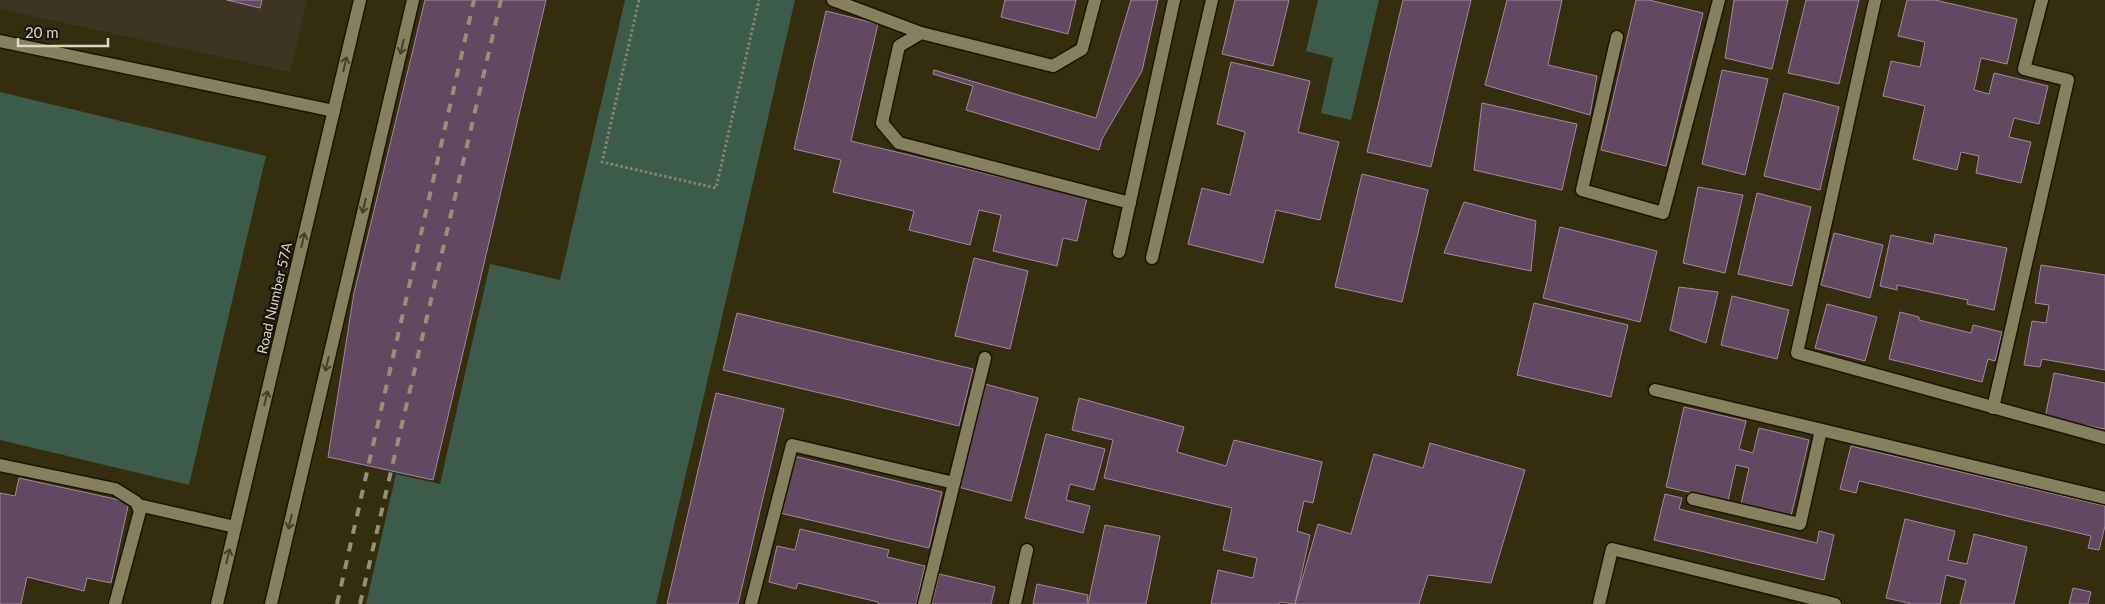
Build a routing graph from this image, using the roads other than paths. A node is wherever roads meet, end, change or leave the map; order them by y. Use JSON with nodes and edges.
{"nodes":[{"id":1,"x":360,"y":0,"type":"edge"},
{"id":2,"x":413,"y":0,"type":"edge"},
{"id":3,"x":833,"y":0,"type":"edge"},
{"id":4,"x":1095,"y":0,"type":"edge"},
{"id":5,"x":1174,"y":0,"type":"edge"},
{"id":6,"x":1212,"y":0,"type":"edge"},
{"id":7,"x":1719,"y":0,"type":"edge"},
{"id":8,"x":1875,"y":0,"type":"edge"},
{"id":9,"x":2042,"y":0,"type":"edge"},
{"id":10,"x":921,"y":33,"type":"junction"},
{"id":11,"x":1617,"y":37,"type":"dead end"},
{"id":12,"x":0,"y":41,"type":"edge"},
{"id":13,"x":334,"y":111,"type":"junction"},
{"id":14,"x":1130,"y":203,"type":"junction"},
{"id":15,"x":1119,"y":252,"type":"dead end"},
{"id":16,"x":1152,"y":258,"type":"dead end"},
{"id":17,"x":985,"y":358,"type":"dead end"},
{"id":18,"x":1655,"y":390,"type":"dead end"},
{"id":19,"x":1993,"y":408,"type":"junction"},
{"id":20,"x":1821,"y":430,"type":"junction"},
{"id":21,"x":2105,"y":438,"type":"edge"},
{"id":22,"x":0,"y":465,"type":"edge"},
{"id":23,"x":954,"y":483,"type":"junction"},
{"id":24,"x":2105,"y":498,"type":"edge"},
{"id":25,"x":1693,"y":499,"type":"dead end"},
{"id":26,"x":138,"y":505,"type":"junction"},
{"id":27,"x":235,"y":527,"type":"junction"},
{"id":28,"x":1027,"y":550,"type":"dead end"},
{"id":29,"x":115,"y":604,"type":"edge"},
{"id":30,"x":217,"y":604,"type":"edge"},
{"id":31,"x":271,"y":604,"type":"edge"},
{"id":32,"x":751,"y":604,"type":"edge"},
{"id":33,"x":924,"y":604,"type":"edge"},
{"id":34,"x":1016,"y":604,"type":"edge"},
{"id":35,"x":1599,"y":604,"type":"edge"},
{"id":36,"x":1835,"y":604,"type":"edge"}],
"edges":[{"from":13,"to":1,"type":"street","name":"Road Number 57A","one_way":true},
{"from":2,"to":31,"type":"street","one_way":true},
{"from":3,"to":10,"type":"street"},
{"from":4,"to":10,"type":"street"},
{"from":5,"to":14,"type":"street"},
{"from":6,"to":16,"type":"street"},
{"from":7,"to":11,"type":"street"},
{"from":8,"to":19,"type":"street"},
{"from":9,"to":19,"type":"street"},
{"from":10,"to":14,"type":"street"},
{"from":12,"to":13,"type":"street"},
{"from":27,"to":13,"type":"street","name":"Road Number 57A","one_way":true},
{"from":14,"to":15,"type":"street"},
{"from":17,"to":23,"type":"street"},
{"from":18,"to":20,"type":"street"},
{"from":19,"to":21,"type":"street"},
{"from":20,"to":24,"type":"street"},
{"from":20,"to":25,"type":"street"},
{"from":22,"to":26,"type":"street"},
{"from":23,"to":32,"type":"street"},
{"from":23,"to":33,"type":"street"},
{"from":26,"to":27,"type":"street"},
{"from":26,"to":29,"type":"street"},
{"from":30,"to":27,"type":"street","name":"Road Number 57A","one_way":true},
{"from":28,"to":34,"type":"street"},
{"from":35,"to":36,"type":"street"}]}
